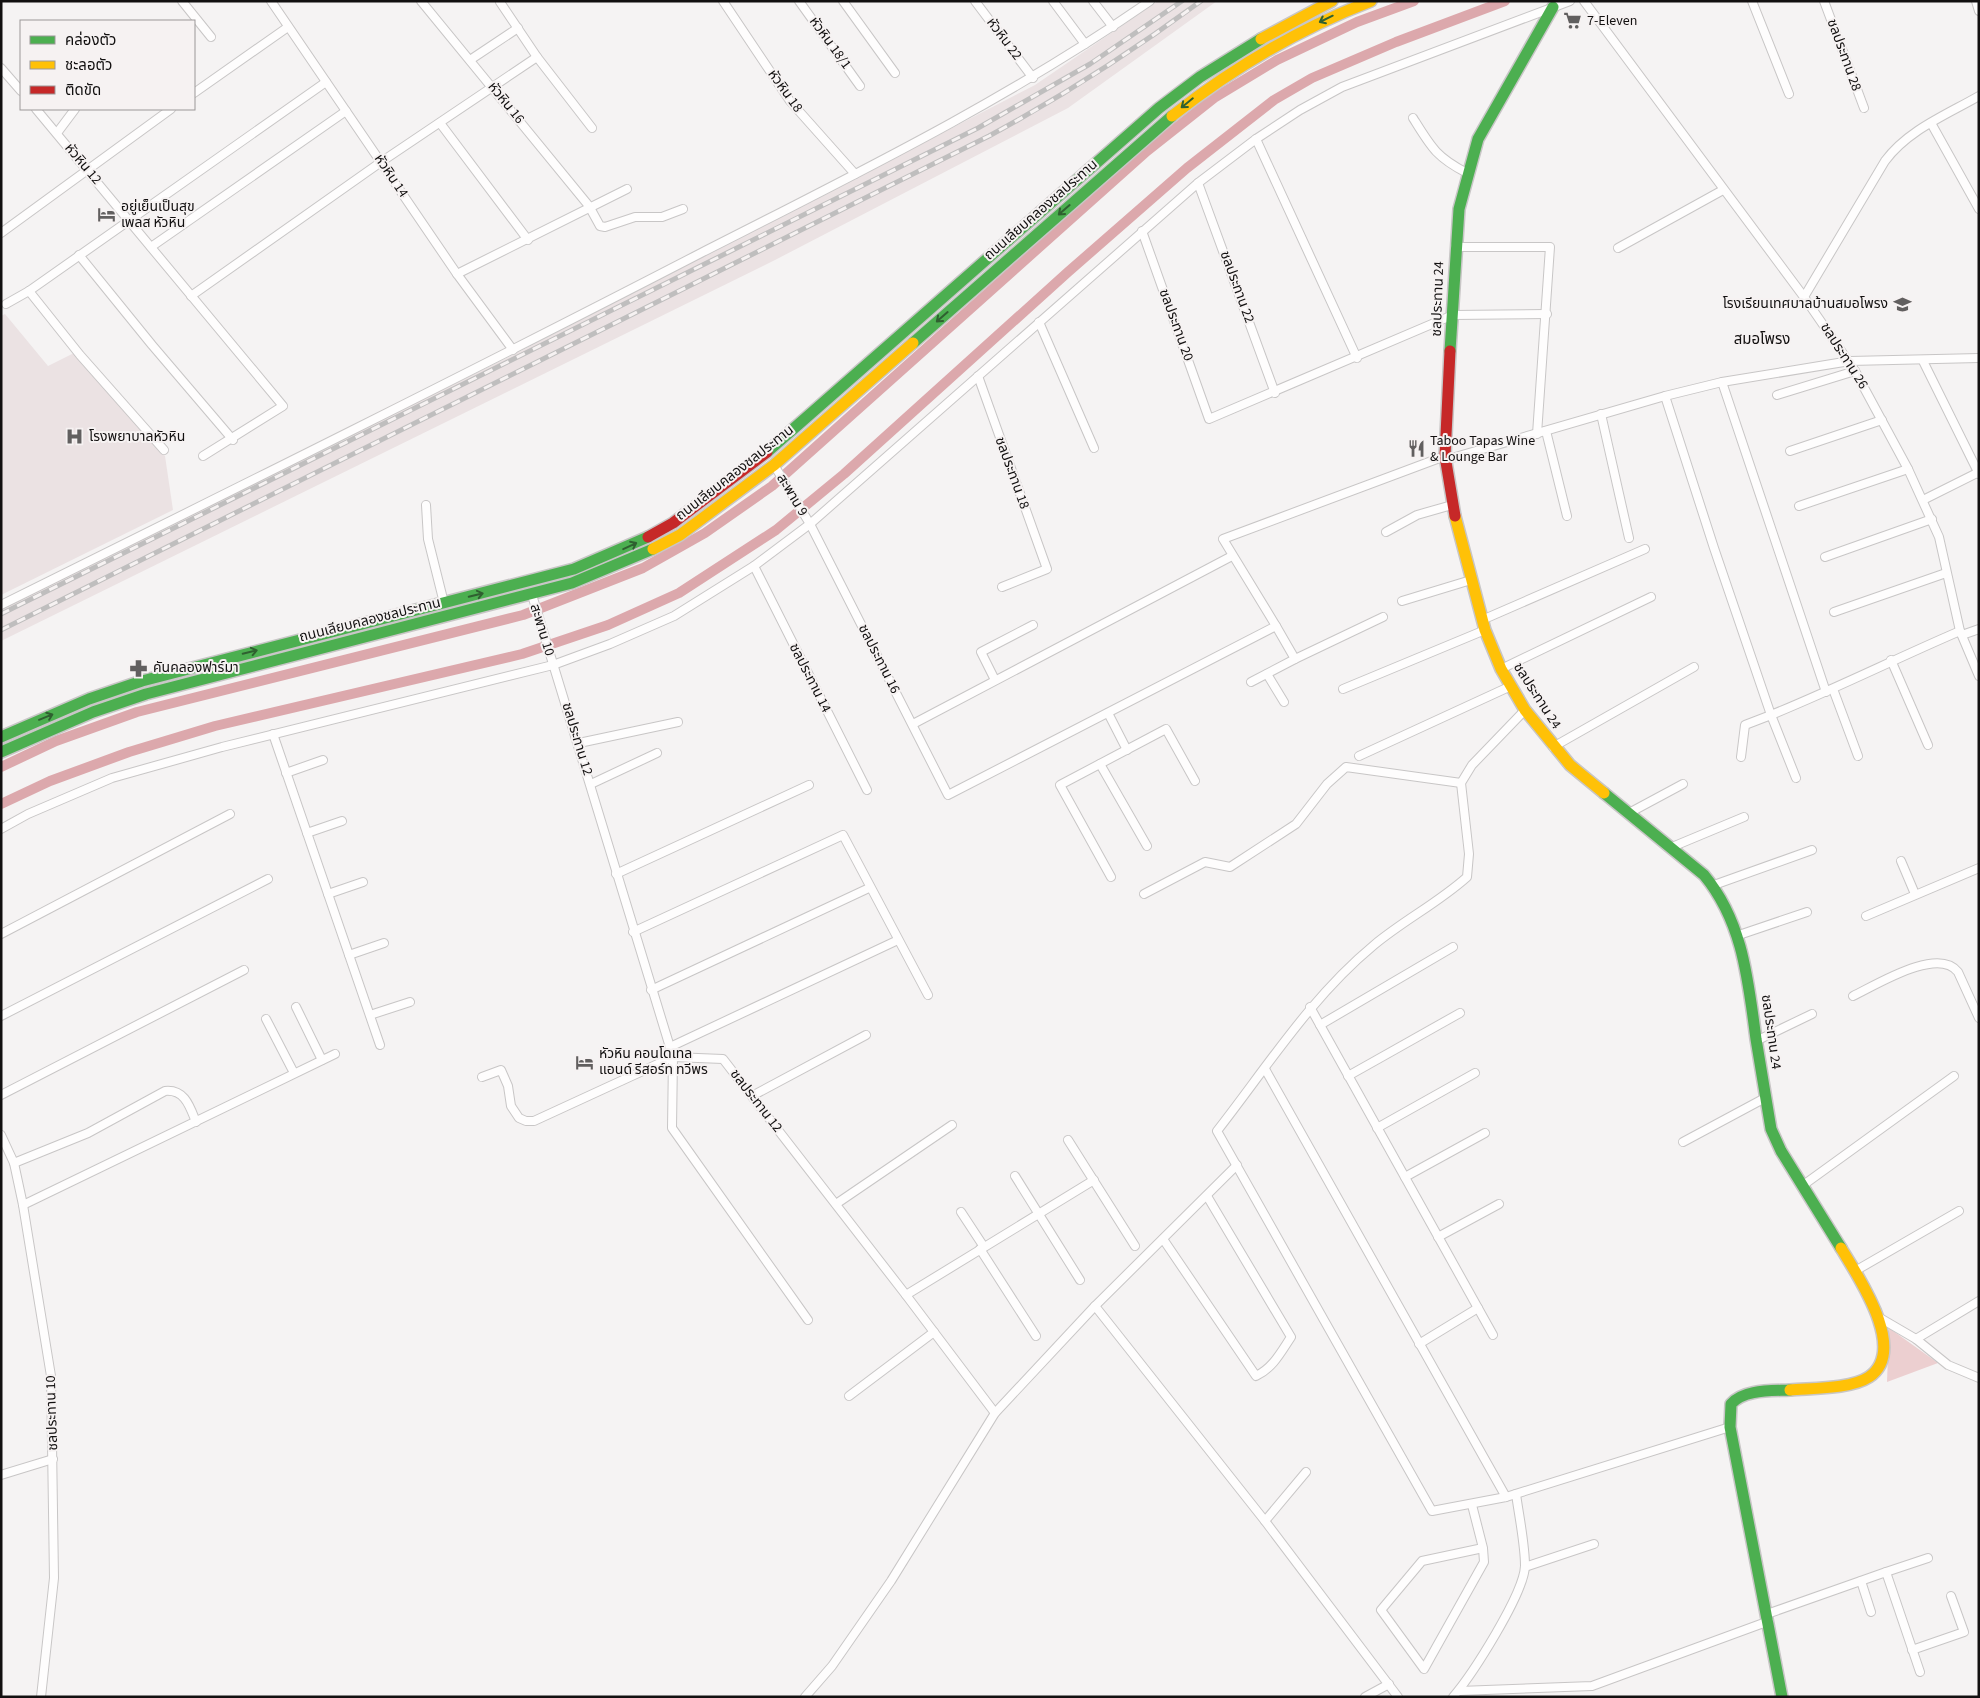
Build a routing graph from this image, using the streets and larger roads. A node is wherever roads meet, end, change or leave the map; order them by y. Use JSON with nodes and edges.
{"nodes":[{"id":1,"x":182,"y":1,"type":"edge"},
{"id":2,"x":271,"y":1,"type":"edge"},
{"id":3,"x":421,"y":1,"type":"edge"},
{"id":4,"x":723,"y":1,"type":"edge"},
{"id":5,"x":799,"y":1,"type":"edge"},
{"id":6,"x":843,"y":1,"type":"edge"},
{"id":7,"x":975,"y":1,"type":"edge"},
{"id":8,"x":1053,"y":1,"type":"edge"},
{"id":9,"x":1093,"y":1,"type":"edge"},
{"id":10,"x":1150,"y":1,"type":"edge"},
{"id":11,"x":1332,"y":1,"type":"edge"},
{"id":12,"x":1371,"y":1,"type":"edge"},
{"id":13,"x":1570,"y":1,"type":"edge"},
{"id":14,"x":1584,"y":1,"type":"edge"},
{"id":15,"x":1752,"y":1,"type":"edge"},
{"id":16,"x":1824,"y":1,"type":"edge"},
{"id":17,"x":1976,"y":1,"type":"edge"},
{"id":18,"x":500,"y":2,"type":"edge"},
{"id":19,"x":1553,"y":7,"type":"junction"},
{"id":20,"x":1979,"y":11,"type":"edge"},
{"id":21,"x":1113,"y":26,"type":"junction"},
{"id":22,"x":288,"y":27,"type":"junction"},
{"id":23,"x":518,"y":28,"type":"junction"},
{"id":24,"x":211,"y":37,"type":"dead end"},
{"id":25,"x":1085,"y":44,"type":"junction"},
{"id":26,"x":537,"y":58,"type":"junction"},
{"id":27,"x":470,"y":60,"type":"junction"},
{"id":28,"x":1,"y":68,"type":"edge"},
{"id":29,"x":895,"y":73,"type":"dead end"},
{"id":30,"x":1033,"y":78,"type":"junction"},
{"id":31,"x":326,"y":82,"type":"junction"},
{"id":32,"x":860,"y":86,"type":"dead end"},
{"id":33,"x":492,"y":87,"type":"junction"},
{"id":34,"x":20,"y":90,"type":"edge"},
{"id":35,"x":195,"y":91,"type":"edge"},
{"id":36,"x":1789,"y":94,"type":"dead end"},
{"id":37,"x":1979,"y":96,"type":"edge"},
{"id":38,"x":1864,"y":108,"type":"dead end"},
{"id":39,"x":37,"y":110,"type":"edge"},
{"id":40,"x":74,"y":110,"type":"edge"},
{"id":41,"x":170,"y":110,"type":"edge"},
{"id":42,"x":346,"y":111,"type":"junction"},
{"id":43,"x":1412,"y":118,"type":"dead end"},
{"id":44,"x":440,"y":123,"type":"junction"},
{"id":45,"x":1931,"y":123,"type":"junction"},
{"id":46,"x":592,"y":128,"type":"dead end"},
{"id":47,"x":56,"y":133,"type":"junction"},
{"id":48,"x":1256,"y":139,"type":"junction"},
{"id":49,"x":381,"y":162,"type":"junction"},
{"id":50,"x":86,"y":168,"type":"junction"},
{"id":51,"x":1467,"y":173,"type":"junction"},
{"id":52,"x":855,"y":174,"type":"junction"},
{"id":53,"x":1198,"y":182,"type":"junction"},
{"id":54,"x":627,"y":188,"type":"dead end"},
{"id":55,"x":1722,"y":190,"type":"junction"},
{"id":56,"x":590,"y":206,"type":"junction"},
{"id":57,"x":683,"y":209,"type":"dead end"},
{"id":58,"x":1979,"y":209,"type":"edge"},
{"id":59,"x":129,"y":220,"type":"junction"},
{"id":60,"x":1142,"y":231,"type":"junction"},
{"id":61,"x":1,"y":232,"type":"edge"},
{"id":62,"x":528,"y":240,"type":"junction"},
{"id":63,"x":1455,"y":246,"type":"junction"},
{"id":64,"x":151,"y":247,"type":"junction"},
{"id":65,"x":1618,"y":248,"type":"dead end"},
{"id":66,"x":79,"y":255,"type":"junction"},
{"id":67,"x":457,"y":274,"type":"junction"},
{"id":68,"x":29,"y":291,"type":"junction"},
{"id":69,"x":190,"y":296,"type":"junction"},
{"id":70,"x":1804,"y":298,"type":"junction"},
{"id":71,"x":6,"y":304,"type":"dead end"},
{"id":72,"x":1547,"y":314,"type":"junction"},
{"id":73,"x":1453,"y":315,"type":"junction"},
{"id":74,"x":1039,"y":322,"type":"junction"},
{"id":75,"x":513,"y":350,"type":"junction"},
{"id":76,"x":1356,"y":358,"type":"junction"},
{"id":77,"x":1979,"y":358,"type":"edge"},
{"id":78,"x":1924,"y":361,"type":"junction"},
{"id":79,"x":1850,"y":362,"type":"junction"},
{"id":80,"x":1855,"y":371,"type":"junction"},
{"id":81,"x":978,"y":376,"type":"junction"},
{"id":82,"x":1722,"y":382,"type":"junction"},
{"id":83,"x":1275,"y":393,"type":"junction"},
{"id":84,"x":1777,"y":395,"type":"dead end"},
{"id":85,"x":1665,"y":396,"type":"junction"},
{"id":86,"x":1601,"y":414,"type":"junction"},
{"id":87,"x":1882,"y":420,"type":"junction"},
{"id":88,"x":1546,"y":431,"type":"junction"},
{"id":89,"x":1537,"y":434,"type":"junction"},
{"id":90,"x":232,"y":440,"type":"junction"},
{"id":91,"x":1094,"y":448,"type":"dead end"},
{"id":92,"x":164,"y":450,"type":"dead end"},
{"id":93,"x":1790,"y":451,"type":"dead end"},
{"id":94,"x":203,"y":456,"type":"dead end"},
{"id":95,"x":1445,"y":458,"type":"junction"},
{"id":96,"x":774,"y":465,"type":"junction"},
{"id":97,"x":1908,"y":469,"type":"junction"},
{"id":98,"x":1978,"y":473,"type":"edge"},
{"id":99,"x":1924,"y":500,"type":"junction"},
{"id":100,"x":426,"y":505,"type":"dead end"},
{"id":101,"x":1452,"y":505,"type":"junction"},
{"id":102,"x":1799,"y":506,"type":"dead end"},
{"id":103,"x":1567,"y":516,"type":"dead end"},
{"id":104,"x":1932,"y":519,"type":"junction"},
{"id":105,"x":810,"y":524,"type":"junction"},
{"id":106,"x":1386,"y":532,"type":"dead end"},
{"id":107,"x":1629,"y":538,"type":"dead end"},
{"id":108,"x":1645,"y":549,"type":"dead end"},
{"id":109,"x":1232,"y":556,"type":"junction"},
{"id":110,"x":1825,"y":557,"type":"dead end"},
{"id":111,"x":754,"y":566,"type":"junction"},
{"id":112,"x":1946,"y":573,"type":"junction"},
{"id":113,"x":1471,"y":580,"type":"junction"},
{"id":114,"x":1002,"y":587,"type":"dead end"},
{"id":115,"x":532,"y":595,"type":"junction"},
{"id":116,"x":1651,"y":597,"type":"dead end"},
{"id":117,"x":1402,"y":601,"type":"dead end"},
{"id":118,"x":444,"y":603,"type":"junction"},
{"id":119,"x":1,"y":605,"type":"edge"},
{"id":120,"x":1834,"y":612,"type":"dead end"},
{"id":121,"x":1383,"y":617,"type":"dead end"},
{"id":122,"x":1033,"y":625,"type":"dead end"},
{"id":123,"x":1483,"y":625,"type":"junction"},
{"id":124,"x":1276,"y":626,"type":"junction"},
{"id":125,"x":1979,"y":630,"type":"edge"},
{"id":126,"x":1961,"y":633,"type":"junction"},
{"id":127,"x":1295,"y":659,"type":"junction"},
{"id":128,"x":1891,"y":660,"type":"junction"},
{"id":129,"x":553,"y":665,"type":"junction"},
{"id":130,"x":1694,"y":667,"type":"dead end"},
{"id":131,"x":1501,"y":669,"type":"junction"},
{"id":132,"x":1267,"y":674,"type":"junction"},
{"id":133,"x":1979,"y":676,"type":"edge"},
{"id":134,"x":995,"y":680,"type":"junction"},
{"id":135,"x":1251,"y":682,"type":"dead end"},
{"id":136,"x":1511,"y":686,"type":"junction"},
{"id":137,"x":1343,"y":690,"type":"dead end"},
{"id":138,"x":1830,"y":691,"type":"junction"},
{"id":139,"x":1284,"y":702,"type":"dead end"},
{"id":140,"x":1525,"y":710,"type":"junction"},
{"id":141,"x":1108,"y":713,"type":"junction"},
{"id":142,"x":1771,"y":715,"type":"junction"},
{"id":143,"x":678,"y":722,"type":"dead end"},
{"id":144,"x":912,"y":724,"type":"junction"},
{"id":145,"x":273,"y":734,"type":"junction"},
{"id":146,"x":1,"y":737,"type":"edge"},
{"id":147,"x":579,"y":743,"type":"junction"},
{"id":148,"x":1928,"y":745,"type":"dead end"},
{"id":149,"x":1553,"y":747,"type":"junction"},
{"id":150,"x":1127,"y":750,"type":"junction"},
{"id":151,"x":1,"y":752,"type":"edge"},
{"id":152,"x":657,"y":752,"type":"dead end"},
{"id":153,"x":1359,"y":756,"type":"dead end"},
{"id":154,"x":1741,"y":756,"type":"dead end"},
{"id":155,"x":1858,"y":756,"type":"dead end"},
{"id":156,"x":323,"y":760,"type":"dead end"},
{"id":157,"x":1100,"y":764,"type":"junction"},
{"id":158,"x":286,"y":772,"type":"junction"},
{"id":159,"x":1796,"y":778,"type":"dead end"},
{"id":160,"x":1195,"y":780,"type":"dead end"},
{"id":161,"x":1461,"y":783,"type":"junction"},
{"id":162,"x":591,"y":784,"type":"junction"},
{"id":163,"x":1683,"y":784,"type":"dead end"},
{"id":164,"x":809,"y":785,"type":"dead end"},
{"id":165,"x":867,"y":790,"type":"dead end"},
{"id":166,"x":1628,"y":813,"type":"junction"},
{"id":167,"x":230,"y":814,"type":"dead end"},
{"id":168,"x":1744,"y":817,"type":"dead end"},
{"id":169,"x":342,"y":820,"type":"dead end"},
{"id":170,"x":1,"y":829,"type":"edge"},
{"id":171,"x":307,"y":833,"type":"junction"},
{"id":172,"x":1147,"y":846,"type":"dead end"},
{"id":173,"x":1672,"y":847,"type":"junction"},
{"id":174,"x":1812,"y":850,"type":"dead end"},
{"id":175,"x":1901,"y":861,"type":"dead end"},
{"id":176,"x":1979,"y":868,"type":"edge"},
{"id":177,"x":616,"y":874,"type":"junction"},
{"id":178,"x":1110,"y":877,"type":"dead end"},
{"id":179,"x":268,"y":879,"type":"dead end"},
{"id":180,"x":362,"y":882,"type":"dead end"},
{"id":181,"x":1714,"y":885,"type":"junction"},
{"id":182,"x":869,"y":888,"type":"junction"},
{"id":183,"x":328,"y":894,"type":"junction"},
{"id":184,"x":1144,"y":894,"type":"dead end"},
{"id":185,"x":1915,"y":894,"type":"junction"},
{"id":186,"x":1807,"y":912,"type":"dead end"},
{"id":187,"x":1866,"y":916,"type":"dead end"},
{"id":188,"x":633,"y":932,"type":"junction"},
{"id":189,"x":1,"y":934,"type":"edge"},
{"id":190,"x":1736,"y":936,"type":"junction"},
{"id":191,"x":898,"y":940,"type":"junction"},
{"id":192,"x":384,"y":943,"type":"dead end"},
{"id":193,"x":1453,"y":947,"type":"dead end"},
{"id":194,"x":349,"y":955,"type":"junction"},
{"id":195,"x":244,"y":970,"type":"dead end"},
{"id":196,"x":651,"y":990,"type":"junction"},
{"id":197,"x":928,"y":996,"type":"dead end"},
{"id":198,"x":1853,"y":996,"type":"dead end"},
{"id":199,"x":410,"y":1002,"type":"dead end"},
{"id":200,"x":1976,"y":1005,"type":"edge"},
{"id":201,"x":296,"y":1007,"type":"dead end"},
{"id":202,"x":1310,"y":1007,"type":"junction"},
{"id":203,"x":1460,"y":1013,"type":"dead end"},
{"id":204,"x":1812,"y":1014,"type":"dead end"},
{"id":205,"x":370,"y":1015,"type":"junction"},
{"id":206,"x":1,"y":1016,"type":"edge"},
{"id":207,"x":1979,"y":1018,"type":"edge"},
{"id":208,"x":266,"y":1019,"type":"dead end"},
{"id":209,"x":1320,"y":1025,"type":"junction"},
{"id":210,"x":866,"y":1035,"type":"dead end"},
{"id":211,"x":1756,"y":1041,"type":"junction"},
{"id":212,"x":380,"y":1046,"type":"dead end"},
{"id":213,"x":670,"y":1047,"type":"junction"},
{"id":214,"x":335,"y":1054,"type":"dead end"},
{"id":215,"x":673,"y":1057,"type":"junction"},
{"id":216,"x":322,"y":1060,"type":"junction"},
{"id":217,"x":1265,"y":1069,"type":"junction"},
{"id":218,"x":294,"y":1072,"type":"junction"},
{"id":219,"x":1475,"y":1073,"type":"dead end"},
{"id":220,"x":482,"y":1076,"type":"dead end"},
{"id":221,"x":1348,"y":1076,"type":"junction"},
{"id":222,"x":1954,"y":1076,"type":"dead end"},
{"id":223,"x":1,"y":1095,"type":"edge"},
{"id":224,"x":752,"y":1096,"type":"junction"},
{"id":225,"x":1765,"y":1098,"type":"junction"},
{"id":226,"x":196,"y":1122,"type":"junction"},
{"id":227,"x":952,"y":1126,"type":"dead end"},
{"id":228,"x":1377,"y":1128,"type":"junction"},
{"id":229,"x":1485,"y":1133,"type":"dead end"},
{"id":230,"x":1,"y":1135,"type":"edge"},
{"id":231,"x":1068,"y":1140,"type":"dead end"},
{"id":232,"x":1682,"y":1142,"type":"dead end"},
{"id":233,"x":14,"y":1163,"type":"junction"},
{"id":234,"x":1237,"y":1165,"type":"junction"},
{"id":235,"x":1015,"y":1176,"type":"dead end"},
{"id":236,"x":1405,"y":1177,"type":"junction"},
{"id":237,"x":1094,"y":1180,"type":"junction"},
{"id":238,"x":1802,"y":1186,"type":"junction"},
{"id":239,"x":1207,"y":1196,"type":"junction"},
{"id":240,"x":836,"y":1204,"type":"junction"},
{"id":241,"x":1499,"y":1204,"type":"dead end"},
{"id":242,"x":23,"y":1205,"type":"junction"},
{"id":243,"x":1959,"y":1211,"type":"dead end"},
{"id":244,"x":961,"y":1212,"type":"dead end"},
{"id":245,"x":1039,"y":1214,"type":"junction"},
{"id":246,"x":1438,"y":1237,"type":"junction"},
{"id":247,"x":1163,"y":1239,"type":"junction"},
{"id":248,"x":1135,"y":1246,"type":"dead end"},
{"id":249,"x":982,"y":1248,"type":"junction"},
{"id":250,"x":1855,"y":1271,"type":"junction"},
{"id":251,"x":1080,"y":1280,"type":"dead end"},
{"id":252,"x":906,"y":1295,"type":"junction"},
{"id":253,"x":1979,"y":1302,"type":"edge"},
{"id":254,"x":1096,"y":1306,"type":"junction"},
{"id":255,"x":1478,"y":1308,"type":"junction"},
{"id":256,"x":1880,"y":1318,"type":"junction"},
{"id":257,"x":808,"y":1320,"type":"dead end"},
{"id":258,"x":934,"y":1332,"type":"junction"},
{"id":259,"x":1493,"y":1335,"type":"dead end"},
{"id":260,"x":1036,"y":1336,"type":"dead end"},
{"id":261,"x":1916,"y":1339,"type":"junction"},
{"id":262,"x":1419,"y":1344,"type":"junction"},
{"id":263,"x":1979,"y":1378,"type":"edge"},
{"id":264,"x":849,"y":1396,"type":"dead end"},
{"id":265,"x":995,"y":1412,"type":"junction"},
{"id":266,"x":1730,"y":1427,"type":"junction"},
{"id":267,"x":53,"y":1459,"type":"junction"},
{"id":268,"x":1306,"y":1472,"type":"dead end"},
{"id":269,"x":1,"y":1476,"type":"edge"},
{"id":270,"x":1516,"y":1494,"type":"junction"},
{"id":271,"x":1506,"y":1497,"type":"junction"},
{"id":272,"x":1472,"y":1505,"type":"junction"},
{"id":273,"x":1265,"y":1520,"type":"junction"},
{"id":274,"x":1594,"y":1544,"type":"dead end"},
{"id":275,"x":1483,"y":1548,"type":"junction"},
{"id":276,"x":1928,"y":1558,"type":"dead end"},
{"id":277,"x":1525,"y":1567,"type":"junction"},
{"id":278,"x":1886,"y":1572,"type":"junction"},
{"id":279,"x":1861,"y":1581,"type":"junction"},
{"id":280,"x":1951,"y":1596,"type":"dead end"},
{"id":281,"x":1871,"y":1612,"type":"dead end"},
{"id":282,"x":1768,"y":1618,"type":"junction"},
{"id":283,"x":1912,"y":1650,"type":"junction"},
{"id":284,"x":1920,"y":1672,"type":"dead end"},
{"id":285,"x":1389,"y":1684,"type":"junction"},
{"id":286,"x":1456,"y":1694,"type":"edge"},
{"id":287,"x":41,"y":1697,"type":"edge"},
{"id":288,"x":804,"y":1697,"type":"edge"},
{"id":289,"x":1365,"y":1697,"type":"edge"},
{"id":290,"x":1398,"y":1697,"type":"edge"},
{"id":291,"x":1783,"y":1697,"type":"edge"}],
"edges":[{"from":1,"to":24,"type":"street"},
{"from":2,"to":22,"type":"street","name":"หัวหิน 14"},
{"from":3,"to":27,"type":"street","name":"หัวหิน 16"},
{"from":4,"to":52,"type":"street","name":"หัวหิน 18"},
{"from":5,"to":32,"type":"street","name":"หัวหิน 18/1"},
{"from":6,"to":29,"type":"street"},
{"from":7,"to":30,"type":"street","name":"หัวหิน 22"},
{"from":8,"to":25,"type":"street"},
{"from":9,"to":21,"type":"street"},
{"from":10,"to":21,"type":"street"},
{"from":118,"to":11,"type":"street","name":"ถนนเลียบคลองชลประทาน","one_way":true},
{"from":12,"to":96,"type":"street","name":"ถนนเลียบคลองชลประทาน","one_way":true},
{"from":13,"to":19,"type":"street"},
{"from":14,"to":55,"type":"street","name":"ชลประทาน 26"},
{"from":15,"to":36,"type":"street"},
{"from":16,"to":38,"type":"street","name":"ชลประทาน 28"},
{"from":17,"to":20,"type":"street"},
{"from":18,"to":23,"type":"street"},
{"from":19,"to":48,"type":"street"},
{"from":19,"to":51,"type":"street","name":"ชลประทาน 24"},
{"from":21,"to":25,"type":"street"},
{"from":22,"to":31,"type":"street","name":"หัวหิน 14"},
{"from":22,"to":35,"type":"street"},
{"from":23,"to":26,"type":"street"},
{"from":23,"to":27,"type":"street"},
{"from":25,"to":30,"type":"street"},
{"from":26,"to":33,"type":"street"},
{"from":26,"to":46,"type":"street"},
{"from":27,"to":33,"type":"street","name":"หัวหิน 16"},
{"from":28,"to":34,"type":"street"},
{"from":30,"to":52,"type":"street"},
{"from":31,"to":42,"type":"street","name":"หัวหิน 14"},
{"from":31,"to":59,"type":"street"},
{"from":33,"to":44,"type":"street"},
{"from":33,"to":56,"type":"street","name":"หัวหิน 16"},
{"from":37,"to":45,"type":"street"},
{"from":39,"to":47,"type":"street","name":"หัวหิน 12"},
{"from":40,"to":47,"type":"street"},
{"from":41,"to":50,"type":"street"},
{"from":42,"to":49,"type":"street","name":"หัวหิน 14"},
{"from":42,"to":64,"type":"street"},
{"from":43,"to":51,"type":"street"},
{"from":44,"to":49,"type":"street"},
{"from":44,"to":62,"type":"street"},
{"from":45,"to":58,"type":"street"},
{"from":45,"to":70,"type":"street"},
{"from":47,"to":50,"type":"street","name":"หัวหิน 12"},
{"from":48,"to":53,"type":"street"},
{"from":48,"to":76,"type":"street"},
{"from":49,"to":67,"type":"street","name":"หัวหิน 14"},
{"from":49,"to":69,"type":"street"},
{"from":50,"to":59,"type":"street","name":"หัวหิน 12"},
{"from":50,"to":61,"type":"street"},
{"from":51,"to":63,"type":"street","name":"ชลประทาน 24"},
{"from":52,"to":75,"type":"street"},
{"from":53,"to":60,"type":"street"},
{"from":53,"to":83,"type":"street","name":"ชลประทาน 22"},
{"from":54,"to":56,"type":"street"},
{"from":55,"to":65,"type":"street"},
{"from":55,"to":70,"type":"street","name":"ชลประทาน 26"},
{"from":56,"to":57,"type":"street","name":"หัวหิน 16"},
{"from":56,"to":62,"type":"street"},
{"from":59,"to":64,"type":"street","name":"หัวหิน 12"},
{"from":59,"to":66,"type":"street"},
{"from":60,"to":74,"type":"street"},
{"from":60,"to":83,"type":"street","name":"ชลประทาน 20"},
{"from":62,"to":67,"type":"street"},
{"from":63,"to":72,"type":"street"},
{"from":63,"to":73,"type":"street","name":"ชลประทาน 24"},
{"from":64,"to":69,"type":"street","name":"หัวหิน 12"},
{"from":66,"to":68,"type":"street"},
{"from":66,"to":90,"type":"street"},
{"from":67,"to":75,"type":"street","name":"หัวหิน 14"},
{"from":68,"to":71,"type":"street"},
{"from":68,"to":92,"type":"street"},
{"from":69,"to":90,"type":"street","name":"หัวหิน 12"},
{"from":70,"to":79,"type":"street","name":"ชลประทาน 26"},
{"from":72,"to":73,"type":"street"},
{"from":72,"to":89,"type":"street"},
{"from":73,"to":76,"type":"street"},
{"from":73,"to":95,"type":"street","name":"ชลประทาน 24"},
{"from":74,"to":81,"type":"street"},
{"from":74,"to":91,"type":"street"},
{"from":75,"to":119,"type":"street"},
{"from":76,"to":83,"type":"street"},
{"from":77,"to":78,"type":"street"},
{"from":78,"to":79,"type":"street"},
{"from":78,"to":98,"type":"street"},
{"from":79,"to":80,"type":"street","name":"ชลประทาน 26"},
{"from":79,"to":82,"type":"street"},
{"from":80,"to":84,"type":"street"},
{"from":80,"to":87,"type":"street","name":"ชลประทาน 26"},
{"from":81,"to":105,"type":"street"},
{"from":81,"to":114,"type":"street","name":"ชลประทาน 18"},
{"from":82,"to":85,"type":"street"},
{"from":82,"to":138,"type":"street"},
{"from":85,"to":86,"type":"street"},
{"from":85,"to":142,"type":"street"},
{"from":86,"to":88,"type":"street"},
{"from":86,"to":107,"type":"street"},
{"from":87,"to":93,"type":"street"},
{"from":87,"to":97,"type":"street","name":"ชลประทาน 26"},
{"from":88,"to":89,"type":"street"},
{"from":88,"to":103,"type":"street"},
{"from":89,"to":95,"type":"street"},
{"from":90,"to":94,"type":"street"},
{"from":95,"to":101,"type":"street","name":"ชลประทาน 24"},
{"from":95,"to":109,"type":"street"},
{"from":96,"to":105,"type":"street","name":"สะพาน 9"},
{"from":96,"to":115,"type":"street","name":"ถนนเลียบคลองชลประทาน"},
{"from":97,"to":99,"type":"street","name":"ชลประทาน 26"},
{"from":97,"to":102,"type":"street"},
{"from":98,"to":99,"type":"street"},
{"from":99,"to":104,"type":"street","name":"ชลประทาน 26"},
{"from":100,"to":118,"type":"street"},
{"from":101,"to":106,"type":"street"},
{"from":101,"to":113,"type":"street","name":"ชลประทาน 24"},
{"from":104,"to":110,"type":"street"},
{"from":104,"to":112,"type":"street","name":"ชลประทาน 26"},
{"from":105,"to":111,"type":"street"},
{"from":105,"to":144,"type":"street","name":"ชลประทาน 16"},
{"from":108,"to":123,"type":"street"},
{"from":109,"to":124,"type":"street"},
{"from":109,"to":134,"type":"street"},
{"from":111,"to":129,"type":"street"},
{"from":111,"to":165,"type":"street","name":"ชลประทาน 14"},
{"from":112,"to":120,"type":"street"},
{"from":112,"to":126,"type":"street","name":"ชลประทาน 26"},
{"from":113,"to":117,"type":"street"},
{"from":113,"to":123,"type":"street","name":"ชลประทาน 24"},
{"from":115,"to":129,"type":"street","name":"สะพาน 10"},
{"from":115,"to":151,"type":"street","name":"ถนนเลียบคลองชลประทาน"},
{"from":116,"to":131,"type":"street"},
{"from":146,"to":118,"type":"street","name":"ถนนเลียบคลองชลประทาน","one_way":true},
{"from":121,"to":127,"type":"street"},
{"from":122,"to":134,"type":"street"},
{"from":123,"to":131,"type":"street","name":"ชลประทาน 24"},
{"from":123,"to":137,"type":"street"},
{"from":124,"to":127,"type":"street"},
{"from":124,"to":141,"type":"street"},
{"from":125,"to":126,"type":"street"},
{"from":126,"to":128,"type":"street"},
{"from":126,"to":133,"type":"street","name":"ชลประทาน 26"},
{"from":127,"to":132,"type":"street"},
{"from":128,"to":138,"type":"street"},
{"from":128,"to":148,"type":"street"},
{"from":129,"to":145,"type":"street"},
{"from":129,"to":147,"type":"street","name":"ชลประทาน 12"},
{"from":130,"to":149,"type":"street"},
{"from":131,"to":136,"type":"street","name":"ชลประทาน 24"},
{"from":132,"to":135,"type":"street"},
{"from":132,"to":139,"type":"street"},
{"from":134,"to":144,"type":"street"},
{"from":136,"to":140,"type":"street","name":"ชลประทาน 24"},
{"from":136,"to":153,"type":"street"},
{"from":138,"to":142,"type":"street"},
{"from":138,"to":155,"type":"street"},
{"from":140,"to":149,"type":"street","name":"ชลประทาน 24"},
{"from":140,"to":161,"type":"street"},
{"from":141,"to":144,"type":"street","name":"ชลประทาน 16"},
{"from":141,"to":150,"type":"street"},
{"from":142,"to":154,"type":"street"},
{"from":142,"to":159,"type":"street"},
{"from":143,"to":147,"type":"street"},
{"from":145,"to":158,"type":"street"},
{"from":145,"to":170,"type":"street"},
{"from":147,"to":162,"type":"street","name":"ชลประทาน 12"},
{"from":149,"to":166,"type":"street","name":"ชลประทาน 24"},
{"from":150,"to":157,"type":"street"},
{"from":150,"to":160,"type":"street"},
{"from":152,"to":162,"type":"street"},
{"from":156,"to":158,"type":"street"},
{"from":157,"to":172,"type":"street"},
{"from":157,"to":178,"type":"street"},
{"from":158,"to":171,"type":"street"},
{"from":161,"to":184,"type":"street"},
{"from":161,"to":202,"type":"street"},
{"from":162,"to":177,"type":"street","name":"ชลประทาน 12"},
{"from":163,"to":166,"type":"street"},
{"from":164,"to":177,"type":"street"},
{"from":166,"to":173,"type":"street","name":"ชลประทาน 24"},
{"from":167,"to":189,"type":"street"},
{"from":168,"to":173,"type":"street"},
{"from":169,"to":171,"type":"street"},
{"from":171,"to":183,"type":"street"},
{"from":173,"to":181,"type":"street","name":"ชลประทาน 24"},
{"from":174,"to":181,"type":"street"},
{"from":175,"to":185,"type":"street"},
{"from":176,"to":185,"type":"street"},
{"from":177,"to":188,"type":"street","name":"ชลประทาน 12"},
{"from":179,"to":206,"type":"street"},
{"from":180,"to":183,"type":"street"},
{"from":181,"to":190,"type":"street","name":"ชลประทาน 24"},
{"from":182,"to":188,"type":"street"},
{"from":182,"to":191,"type":"street"},
{"from":182,"to":196,"type":"street"},
{"from":183,"to":194,"type":"street"},
{"from":185,"to":187,"type":"street"},
{"from":186,"to":190,"type":"street"},
{"from":188,"to":196,"type":"street","name":"ชลประทาน 12"},
{"from":190,"to":211,"type":"street","name":"ชลประทาน 24"},
{"from":191,"to":197,"type":"street"},
{"from":191,"to":213,"type":"street"},
{"from":192,"to":194,"type":"street"},
{"from":193,"to":209,"type":"street"},
{"from":194,"to":205,"type":"street"},
{"from":195,"to":223,"type":"street"},
{"from":196,"to":213,"type":"street","name":"ชลประทาน 12"},
{"from":198,"to":200,"type":"street"},
{"from":199,"to":205,"type":"street"},
{"from":200,"to":207,"type":"street"},
{"from":201,"to":216,"type":"street"},
{"from":202,"to":209,"type":"street"},
{"from":202,"to":217,"type":"street"},
{"from":203,"to":221,"type":"street"},
{"from":204,"to":211,"type":"street"},
{"from":205,"to":212,"type":"street"},
{"from":208,"to":218,"type":"street"},
{"from":209,"to":221,"type":"street"},
{"from":210,"to":224,"type":"street"},
{"from":211,"to":225,"type":"street","name":"ชลประทาน 24"},
{"from":213,"to":215,"type":"street","name":"ชลประทาน 12"},
{"from":214,"to":216,"type":"street"},
{"from":215,"to":220,"type":"street"},
{"from":215,"to":224,"type":"street","name":"ชลประทาน 12"},
{"from":215,"to":257,"type":"street"},
{"from":216,"to":218,"type":"street"},
{"from":217,"to":234,"type":"street"},
{"from":217,"to":262,"type":"street"},
{"from":218,"to":226,"type":"street"},
{"from":219,"to":228,"type":"street"},
{"from":221,"to":228,"type":"street"},
{"from":222,"to":238,"type":"street"},
{"from":224,"to":240,"type":"street","name":"ชลประทาน 12"},
{"from":225,"to":232,"type":"street"},
{"from":225,"to":238,"type":"street","name":"ชลประทาน 24"},
{"from":226,"to":233,"type":"street"},
{"from":226,"to":242,"type":"street"},
{"from":227,"to":240,"type":"street"},
{"from":228,"to":236,"type":"street"},
{"from":229,"to":236,"type":"street"},
{"from":230,"to":233,"type":"street","name":"ชลประทาน 10"},
{"from":231,"to":237,"type":"street"},
{"from":233,"to":242,"type":"street","name":"ชลประทาน 10"},
{"from":234,"to":239,"type":"street"},
{"from":234,"to":272,"type":"street"},
{"from":235,"to":245,"type":"street"},
{"from":236,"to":246,"type":"street"},
{"from":237,"to":245,"type":"street"},
{"from":237,"to":248,"type":"street"},
{"from":238,"to":250,"type":"street","name":"ชลประทาน 24"},
{"from":239,"to":247,"type":"street"},
{"from":239,"to":247,"type":"street"},
{"from":240,"to":252,"type":"street","name":"ชลประทาน 12"},
{"from":241,"to":246,"type":"street"},
{"from":242,"to":267,"type":"street","name":"ชลประทาน 10"},
{"from":243,"to":250,"type":"street"},
{"from":244,"to":249,"type":"street"},
{"from":245,"to":249,"type":"street"},
{"from":245,"to":251,"type":"street"},
{"from":246,"to":255,"type":"street"},
{"from":247,"to":254,"type":"street"},
{"from":249,"to":252,"type":"street"},
{"from":249,"to":260,"type":"street"},
{"from":250,"to":256,"type":"street","name":"ชลประทาน 24"},
{"from":252,"to":258,"type":"street","name":"ชลประทาน 12"},
{"from":253,"to":261,"type":"street"},
{"from":254,"to":265,"type":"street"},
{"from":254,"to":273,"type":"street"},
{"from":255,"to":259,"type":"street"},
{"from":255,"to":262,"type":"street"},
{"from":256,"to":261,"type":"street"},
{"from":256,"to":266,"type":"street","name":"ชลประทาน 24"},
{"from":258,"to":264,"type":"street"},
{"from":258,"to":265,"type":"street","name":"ชลประทาน 12"},
{"from":261,"to":263,"type":"street"},
{"from":262,"to":271,"type":"street"},
{"from":265,"to":288,"type":"street"},
{"from":266,"to":270,"type":"street"},
{"from":266,"to":282,"type":"street","name":"ชลประทาน 24"},
{"from":267,"to":269,"type":"street"},
{"from":267,"to":287,"type":"street","name":"ชลประทาน 10"},
{"from":268,"to":273,"type":"street"},
{"from":270,"to":271,"type":"street"},
{"from":270,"to":277,"type":"street"},
{"from":271,"to":272,"type":"street"},
{"from":272,"to":275,"type":"street"},
{"from":273,"to":285,"type":"street"},
{"from":274,"to":277,"type":"street"},
{"from":275,"to":275,"type":"street"},
{"from":276,"to":278,"type":"street"},
{"from":277,"to":286,"type":"street"},
{"from":278,"to":279,"type":"street"},
{"from":278,"to":283,"type":"street"},
{"from":279,"to":281,"type":"street"},
{"from":279,"to":282,"type":"street"},
{"from":280,"to":283,"type":"street"},
{"from":282,"to":286,"type":"street"},
{"from":282,"to":291,"type":"street","name":"ชลประทาน 24"},
{"from":283,"to":284,"type":"street"},
{"from":285,"to":289,"type":"street"},
{"from":285,"to":290,"type":"street"}]}
